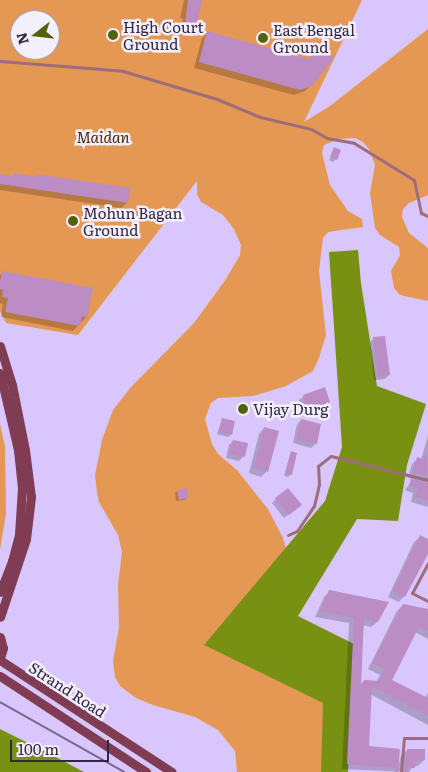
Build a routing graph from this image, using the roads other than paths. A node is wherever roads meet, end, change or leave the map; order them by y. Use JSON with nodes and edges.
{"nodes":[{"id":1,"x":0,"y":60,"type":"edge"},
{"id":2,"x":428,"y":216,"type":"edge"},
{"id":3,"x":0,"y":346,"type":"edge"},
{"id":4,"x":0,"y":372,"type":"edge"},
{"id":5,"x":428,"y":480,"type":"edge"},
{"id":6,"x":288,"y":535,"type":"dead end"},
{"id":7,"x":428,"y":562,"type":"edge"},
{"id":8,"x":0,"y":592,"type":"edge"},
{"id":9,"x":428,"y":601,"type":"edge"},
{"id":10,"x":0,"y":617,"type":"edge"},
{"id":11,"x":0,"y":637,"type":"edge"},
{"id":12,"x":0,"y":659,"type":"edge"},
{"id":13,"x":0,"y":676,"type":"edge"},
{"id":14,"x":428,"y":738,"type":"edge"},
{"id":15,"x":146,"y":772,"type":"edge"},
{"id":16,"x":172,"y":772,"type":"edge"},
{"id":17,"x":401,"y":772,"type":"edge"}],
"edges":[{"from":1,"to":2,"type":"lane"},
{"from":3,"to":10,"type":"main road"},
{"from":4,"to":8,"type":"main road"},
{"from":5,"to":6,"type":"lane"},
{"from":7,"to":9,"type":"lane"},
{"from":11,"to":12,"type":"main road"},
{"from":12,"to":16,"type":"main road","name":"Strand Road"},
{"from":13,"to":15,"type":"main road","name":"Strand Road"},
{"from":14,"to":17,"type":"lane"}]}
